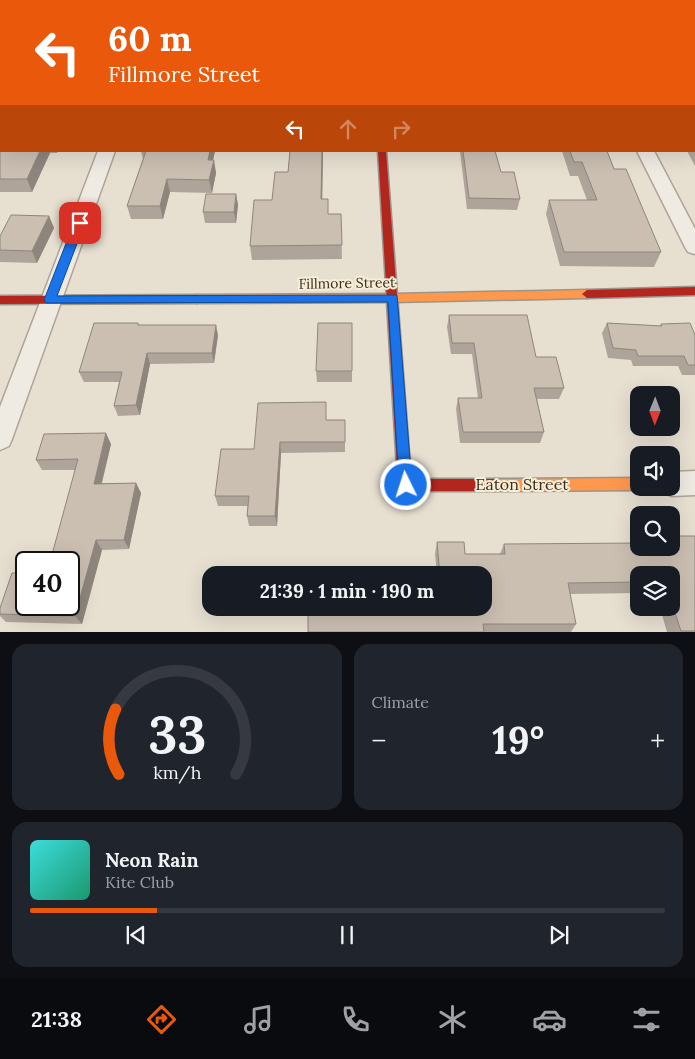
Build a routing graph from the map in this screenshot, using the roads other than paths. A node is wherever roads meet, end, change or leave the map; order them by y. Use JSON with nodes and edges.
{"nodes":[{"id":1,"x":107,"y":152,"type":"edge"},
{"id":2,"x":382,"y":152,"type":"edge"},
{"id":3,"x":646,"y":152,"type":"edge"},
{"id":4,"x":695,"y":247,"type":"edge"},
{"id":5,"x":695,"y":291,"type":"edge"},
{"id":6,"x":393,"y":298,"type":"junction"},
{"id":7,"x":0,"y":300,"type":"edge"},
{"id":8,"x":50,"y":300,"type":"junction"},
{"id":9,"x":0,"y":439,"type":"edge"},
{"id":10,"x":695,"y":483,"type":"edge"},
{"id":11,"x":630,"y":484,"type":"edge"},
{"id":12,"x":680,"y":484,"type":"edge"}],
"edges":[{"from":1,"to":8,"type":"street"},
{"from":2,"to":6,"type":"street"},
{"from":3,"to":4,"type":"street"},
{"from":5,"to":6,"type":"street","name":"Fillmore Street"},
{"from":6,"to":8,"type":"street","name":"Fillmore Street"},
{"from":6,"to":11,"type":"street","name":"Eaton Street"},
{"from":7,"to":8,"type":"street","name":"Fillmore Street"},
{"from":8,"to":9,"type":"street"},
{"from":10,"to":12,"type":"street"}]}
